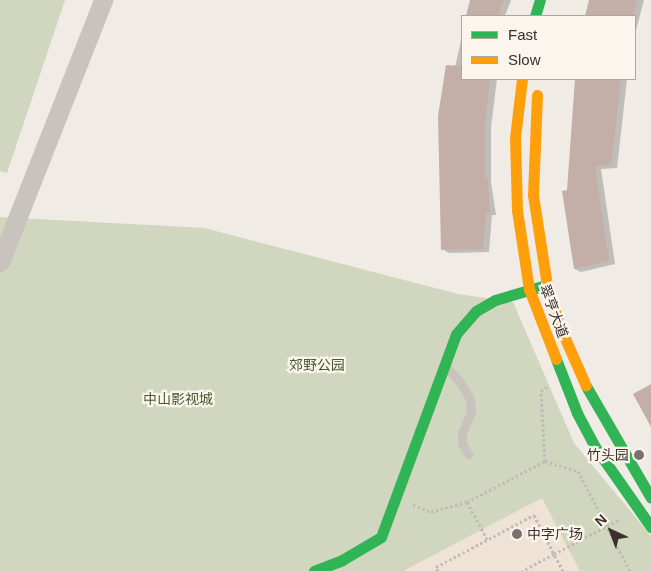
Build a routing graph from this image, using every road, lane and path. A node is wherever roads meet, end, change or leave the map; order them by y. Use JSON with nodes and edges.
{"nodes":[{"id":1,"x":103,"y":0,"type":"edge"},
{"id":2,"x":540,"y":0,"type":"edge"},
{"id":3,"x":535,"y":15,"type":"edge"},
{"id":4,"x":522,"y":80,"type":"edge"},
{"id":5,"x":539,"y":80,"type":"edge"},
{"id":6,"x":5,"y":239,"type":"edge"},
{"id":7,"x":0,"y":262,"type":"edge"},
{"id":8,"x":547,"y":285,"type":"junction"},
{"id":9,"x":529,"y":289,"type":"junction"},
{"id":10,"x":445,"y":366,"type":"junction"},
{"id":11,"x":562,"y":378,"type":"junction"},
{"id":12,"x":468,"y":454,"type":"dead end"},
{"id":13,"x":545,"y":460,"type":"junction"},
{"id":14,"x":651,"y":498,"type":"edge"},
{"id":15,"x":396,"y":499,"type":"junction"},
{"id":16,"x":468,"y":502,"type":"junction"},
{"id":17,"x":637,"y":510,"type":"junction"},
{"id":18,"x":607,"y":526,"type":"junction"},
{"id":19,"x":651,"y":526,"type":"edge"},
{"id":20,"x":487,"y":539,"type":"junction"},
{"id":21,"x":554,"y":554,"type":"junction"},
{"id":22,"x":314,"y":571,"type":"edge"},
{"id":23,"x":438,"y":571,"type":"edge"},
{"id":24,"x":522,"y":571,"type":"edge"},
{"id":25,"x":563,"y":571,"type":"edge"},
{"id":26,"x":630,"y":571,"type":"edge"}],
"edges":[{"from":1,"to":6,"type":"street"},
{"from":2,"to":3,"type":"main road"},
{"from":4,"to":9,"type":"main road","name":"翠亨大道"},
{"from":5,"to":8,"type":"main road","name":"翠亨大道"},
{"from":6,"to":7,"type":"street"},
{"from":8,"to":9,"type":"main road"},
{"from":8,"to":14,"type":"main road","name":"翠亨大道"},
{"from":9,"to":10,"type":"main road"},
{"from":9,"to":11,"type":"main road","name":"翠亨大道"},
{"from":10,"to":12,"type":"lane"},
{"from":10,"to":15,"type":"main road"},
{"from":11,"to":13,"type":"path"},
{"from":11,"to":17,"type":"main road","name":"翠亨大道"},
{"from":13,"to":16,"type":"path"},
{"from":13,"to":18,"type":"path"},
{"from":15,"to":16,"type":"path"},
{"from":15,"to":22,"type":"main road"},
{"from":16,"to":20,"type":"path"},
{"from":17,"to":18,"type":"path"},
{"from":17,"to":19,"type":"main road","name":"翠亨大道"},
{"from":18,"to":21,"type":"path"},
{"from":18,"to":26,"type":"path"},
{"from":20,"to":21,"type":"path"},
{"from":20,"to":23,"type":"path"},
{"from":21,"to":24,"type":"path"},
{"from":21,"to":25,"type":"path"}]}
